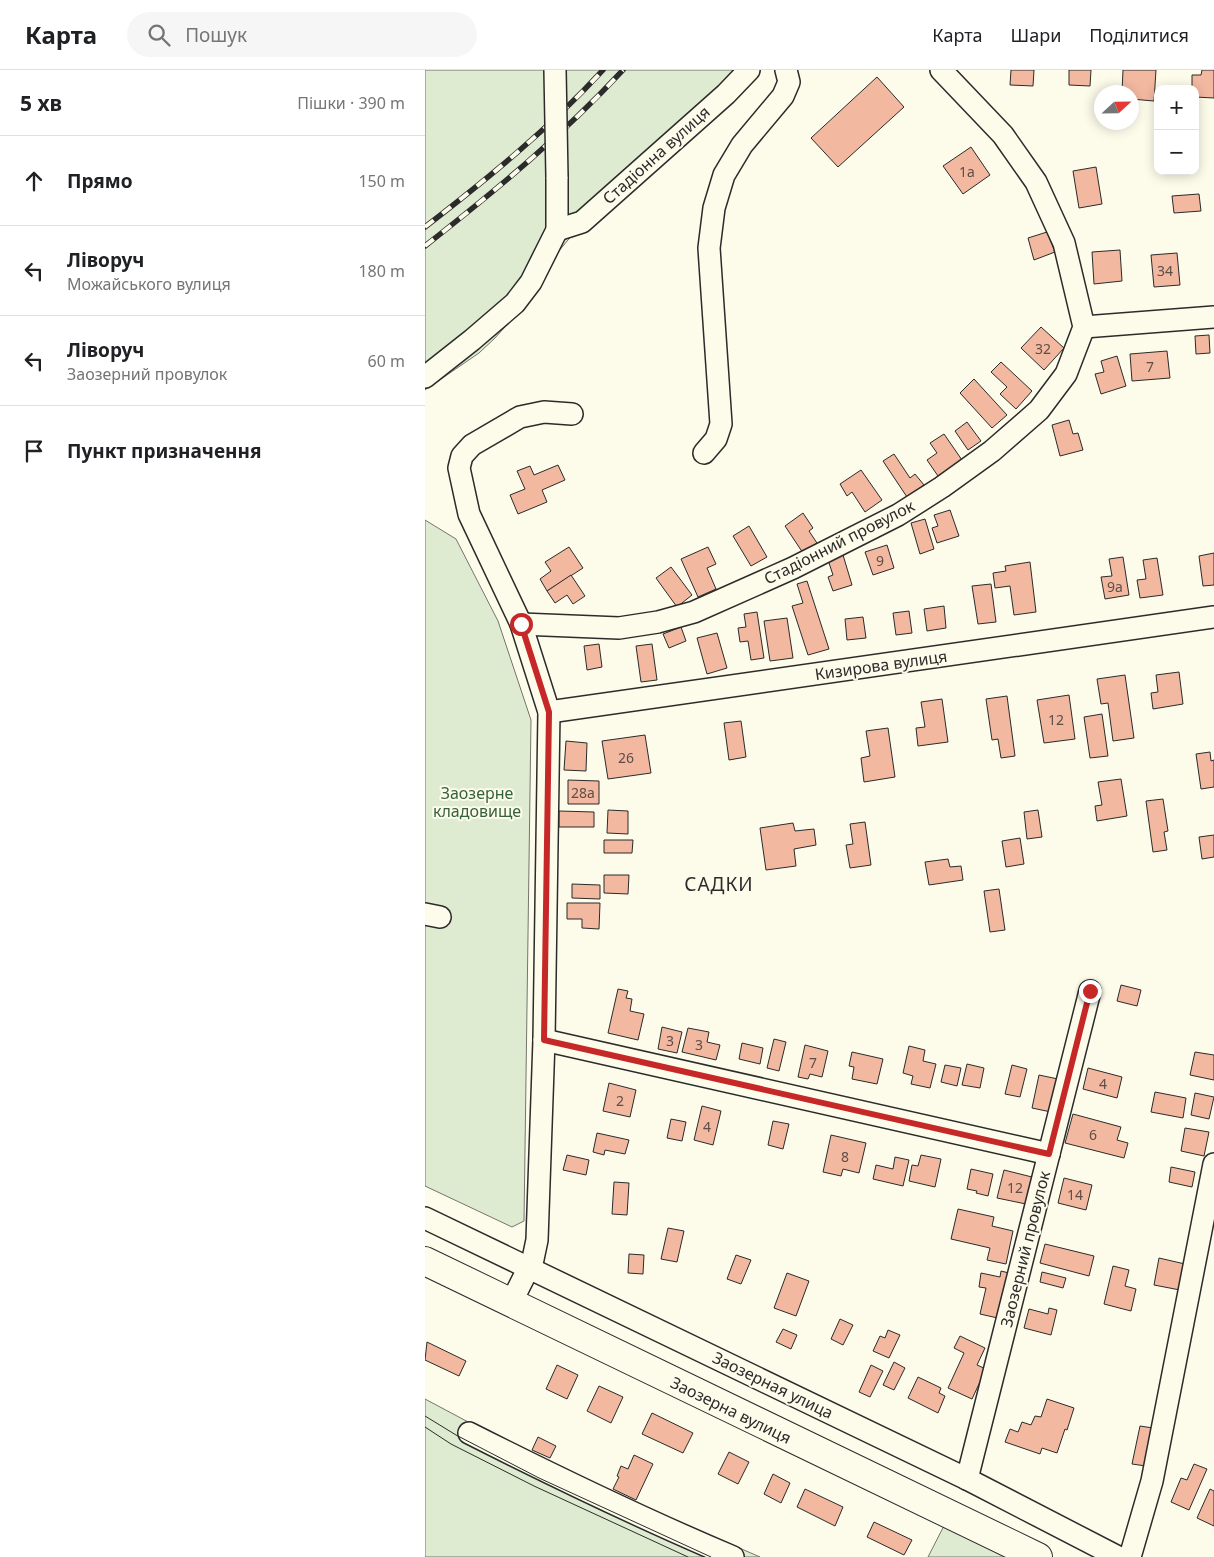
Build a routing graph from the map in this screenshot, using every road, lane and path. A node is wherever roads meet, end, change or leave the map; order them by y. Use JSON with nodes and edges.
{"nodes":[{"id":1,"x":555,"y":70,"type":"edge"},
{"id":2,"x":749,"y":70,"type":"edge"},
{"id":3,"x":785,"y":70,"type":"edge"},
{"id":4,"x":941,"y":70,"type":"edge"},
{"id":5,"x":557,"y":230,"type":"junction"},
{"id":6,"x":1214,"y":317,"type":"edge"},
{"id":7,"x":1084,"y":327,"type":"junction"},
{"id":8,"x":425,"y":377,"type":"edge"},
{"id":9,"x":572,"y":414,"type":"dead end"},
{"id":10,"x":704,"y":453,"type":"dead end"},
{"id":11,"x":1214,"y":617,"type":"edge"},
{"id":12,"x":521,"y":624,"type":"junction"},
{"id":13,"x":549,"y":712,"type":"junction"},
{"id":14,"x":1090,"y":991,"type":"dead end"},
{"id":15,"x":544,"y":1040,"type":"junction"},
{"id":16,"x":1049,"y":1154,"type":"junction"},
{"id":17,"x":1214,"y":1164,"type":"edge"},
{"id":18,"x":425,"y":1218,"type":"edge"},
{"id":19,"x":425,"y":1262,"type":"edge"},
{"id":20,"x":529,"y":1267,"type":"junction"},
{"id":21,"x":511,"y":1303,"type":"junction"},
{"id":22,"x":469,"y":1432,"type":"dead end"},
{"id":23,"x":967,"y":1479,"type":"junction"},
{"id":24,"x":733,"y":1557,"type":"edge"},
{"id":25,"x":1038,"y":1557,"type":"edge"},
{"id":26,"x":1118,"y":1557,"type":"edge"},
{"id":27,"x":1131,"y":1557,"type":"edge"}],
"edges":[{"from":1,"to":5,"type":"street","bridge":true},
{"from":2,"to":5,"type":"street","name":"Стадіонна вулиця"},
{"from":3,"to":10,"type":"street"},
{"from":4,"to":7,"type":"street"},
{"from":5,"to":8,"type":"street"},
{"from":6,"to":7,"type":"street"},
{"from":7,"to":12,"type":"street","name":"Стадіонний провулок"},
{"from":9,"to":12,"type":"street"},
{"from":11,"to":13,"type":"street","name":"Кизирова вулиця"},
{"from":12,"to":13,"type":"street"},
{"from":13,"to":15,"type":"street"},
{"from":14,"to":16,"type":"street","name":"Заозерний провулок"},
{"from":15,"to":16,"type":"street"},
{"from":15,"to":20,"type":"street"},
{"from":16,"to":23,"type":"street","name":"Заозерний провулок"},
{"from":17,"to":27,"type":"street"},
{"from":18,"to":20,"type":"street","name":"Заозерная улица"},
{"from":19,"to":21,"type":"main road","name":"Заозерна вулиця"},
{"from":20,"to":21,"type":"street"},
{"from":20,"to":23,"type":"street","name":"Заозерная улица"},
{"from":21,"to":25,"type":"main road","name":"Заозерна вулиця"},
{"from":22,"to":24,"type":"street"},
{"from":23,"to":26,"type":"street","name":"Заозерная улица"}]}
